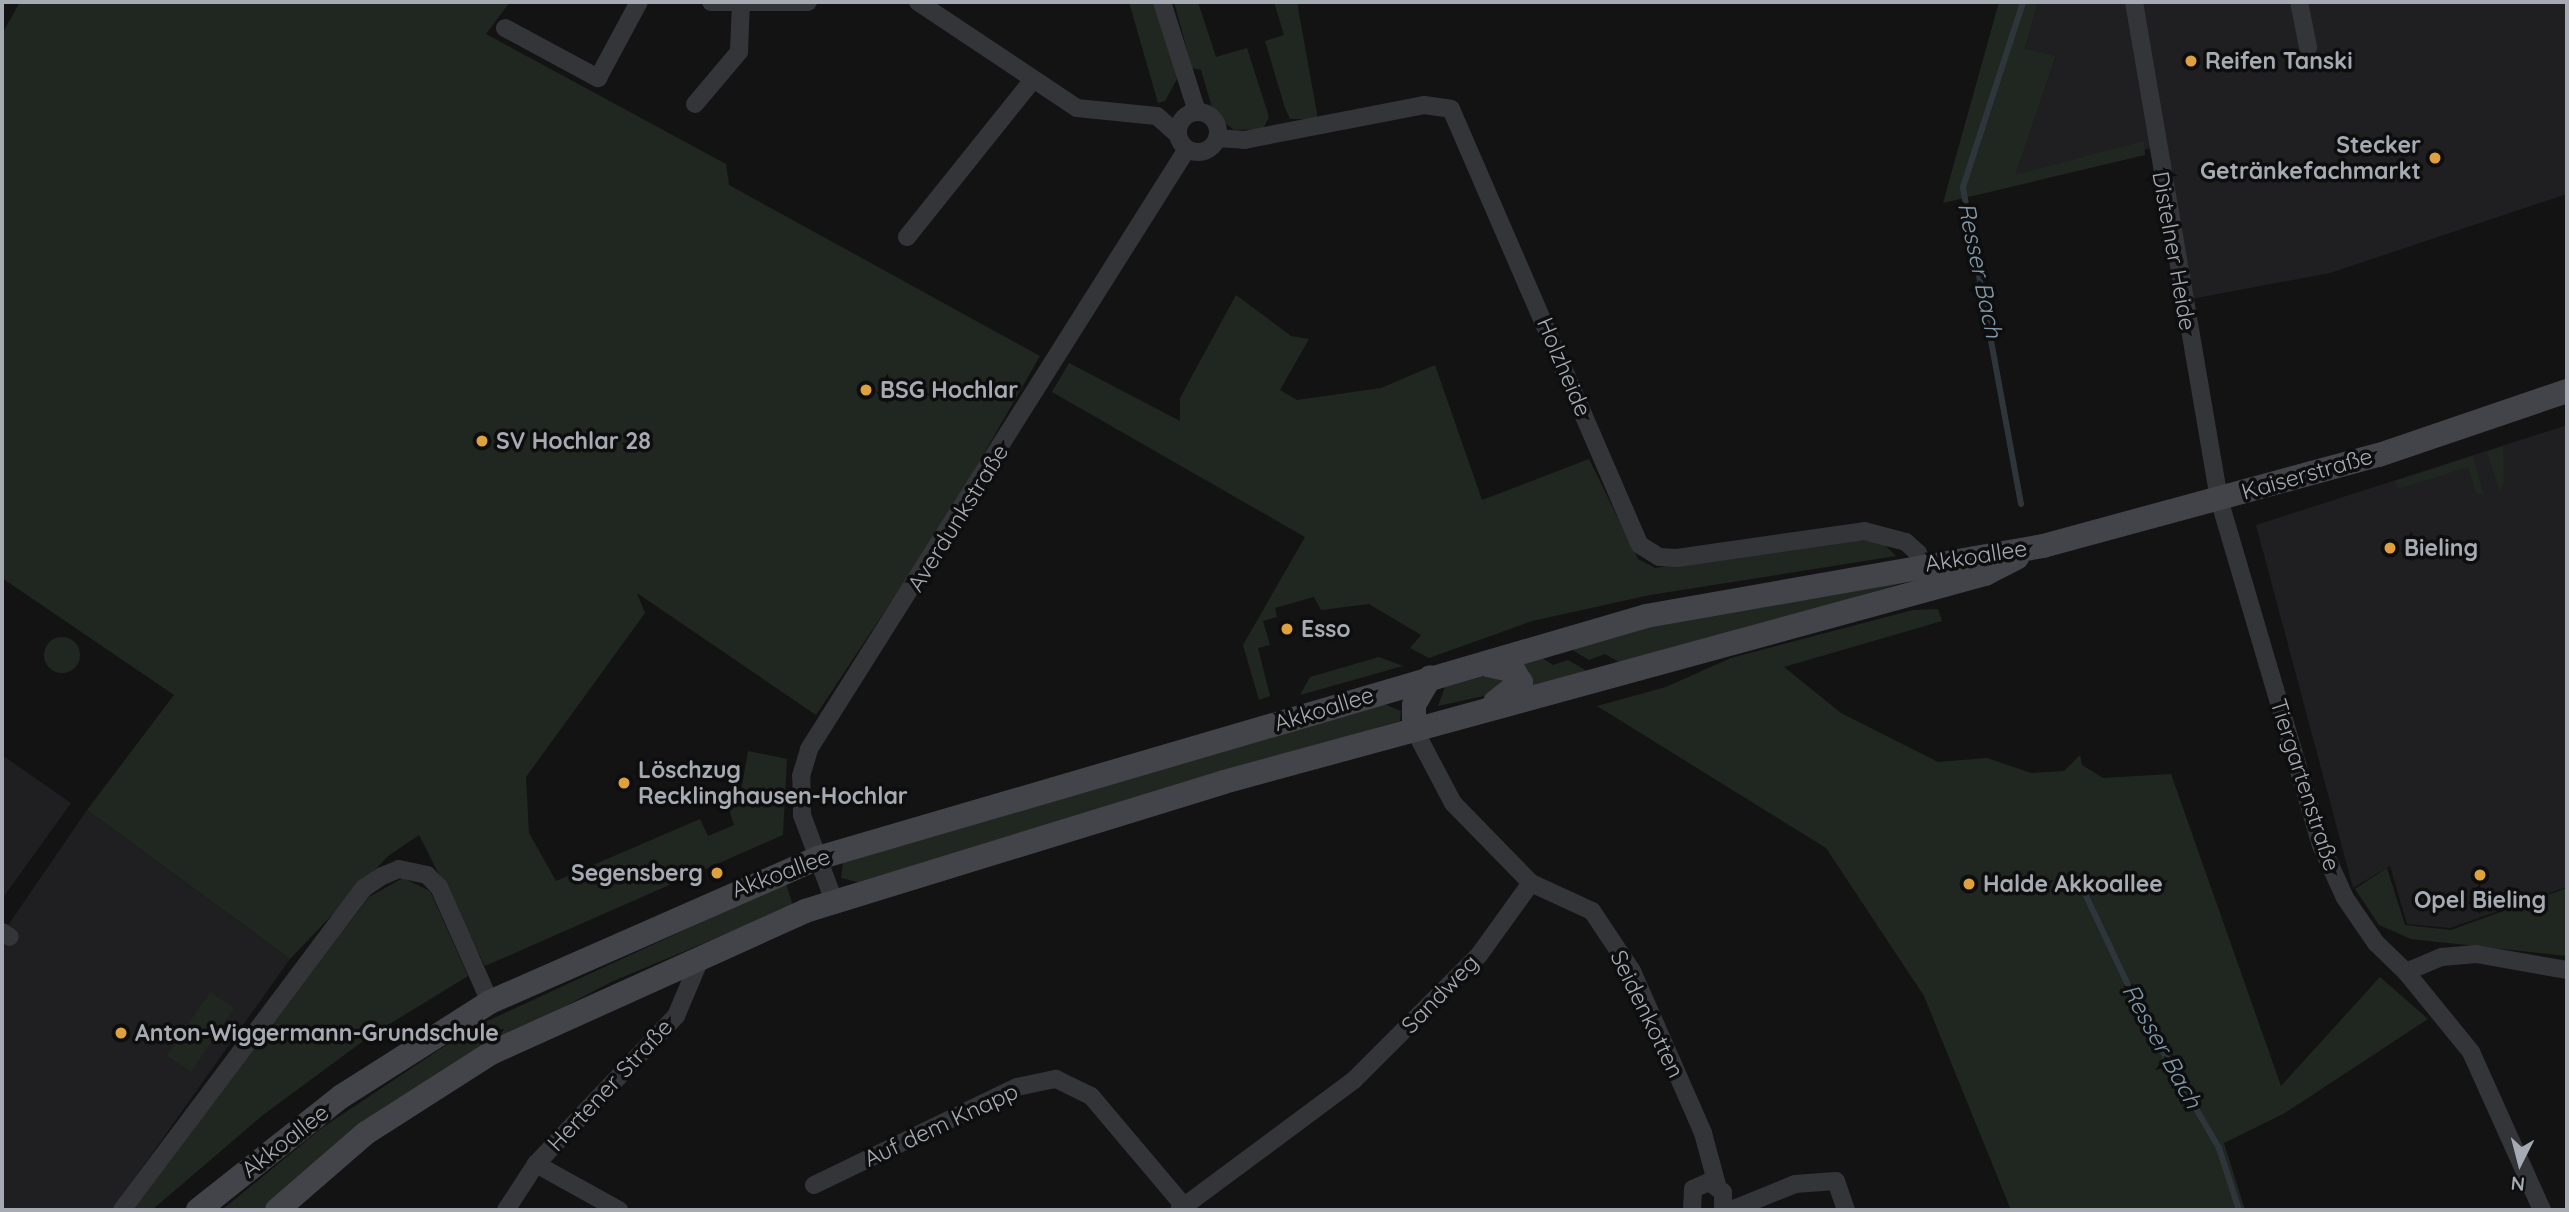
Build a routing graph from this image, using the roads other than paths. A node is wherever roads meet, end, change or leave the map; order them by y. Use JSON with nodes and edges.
{"nodes":[{"id":1,"x":639,"y":2,"type":"edge"},
{"id":2,"x":711,"y":2,"type":"edge"},
{"id":3,"x":741,"y":2,"type":"edge"},
{"id":4,"x":808,"y":2,"type":"edge"},
{"id":5,"x":918,"y":2,"type":"edge"},
{"id":6,"x":1163,"y":2,"type":"edge"},
{"id":7,"x":2134,"y":2,"type":"edge"},
{"id":8,"x":2299,"y":2,"type":"edge"},
{"id":9,"x":505,"y":29,"type":"dead end"},
{"id":10,"x":2308,"y":47,"type":"dead end"},
{"id":11,"x":1033,"y":80,"type":"junction"},
{"id":12,"x":695,"y":104,"type":"dead end"},
{"id":13,"x":1197,"y":112,"type":"junction"},
{"id":14,"x":1217,"y":138,"type":"junction"},
{"id":15,"x":1182,"y":142,"type":"junction"},
{"id":16,"x":907,"y":237,"type":"dead end"},
{"id":17,"x":2567,"y":391,"type":"edge"},
{"id":18,"x":2219,"y":499,"type":"junction"},
{"id":19,"x":2043,"y":546,"type":"junction"},
{"id":20,"x":1923,"y":565,"type":"junction"},
{"id":21,"x":1928,"y":589,"type":"junction"},
{"id":22,"x":1478,"y":663,"type":"junction"},
{"id":23,"x":1430,"y":677,"type":"junction"},
{"id":24,"x":1459,"y":718,"type":"junction"},
{"id":25,"x":1414,"y":729,"type":"junction"},
{"id":26,"x":817,"y":858,"type":"junction"},
{"id":27,"x":1531,"y":883,"type":"junction"},
{"id":28,"x":834,"y":901,"type":"junction"},
{"id":29,"x":704,"y":955,"type":"junction"},
{"id":30,"x":2567,"y":970,"type":"edge"},
{"id":31,"x":2406,"y":972,"type":"junction"},
{"id":32,"x":490,"y":1002,"type":"junction"},
{"id":33,"x":536,"y":1164,"type":"junction"},
{"id":34,"x":814,"y":1185,"type":"dead end"},
{"id":35,"x":1717,"y":1185,"type":"junction"},
{"id":36,"x":1182,"y":1208,"type":"edge"},
{"id":37,"x":122,"y":1210,"type":"edge"},
{"id":38,"x":198,"y":1210,"type":"edge"},
{"id":39,"x":278,"y":1210,"type":"edge"},
{"id":40,"x":506,"y":1210,"type":"edge"},
{"id":41,"x":619,"y":1210,"type":"edge"},
{"id":42,"x":1692,"y":1210,"type":"edge"},
{"id":43,"x":1723,"y":1210,"type":"edge"},
{"id":44,"x":1731,"y":1210,"type":"edge"},
{"id":45,"x":1846,"y":1210,"type":"edge"},
{"id":46,"x":2542,"y":1210,"type":"edge"}],
"edges":[{"from":1,"to":9,"type":"street"},
{"from":2,"to":3,"type":"street"},
{"from":3,"to":4,"type":"street"},
{"from":3,"to":12,"type":"street"},
{"from":5,"to":11,"type":"street"},
{"from":6,"to":13,"type":"street"},
{"from":7,"to":18,"type":"street","name":"Distelner Heide"},
{"from":8,"to":10,"type":"street"},
{"from":11,"to":15,"type":"street"},
{"from":11,"to":16,"type":"street"},
{"from":13,"to":14,"type":"street"},
{"from":13,"to":15,"type":"street"},
{"from":14,"to":15,"type":"street","name":"Holzheide"},
{"from":14,"to":20,"type":"street","name":"Holzheide"},
{"from":15,"to":26,"type":"street","name":"Averdunkstraße"},
{"from":17,"to":18,"type":"main road","name":"Kaiserstraße"},
{"from":18,"to":19,"type":"main road","name":"Kaiserstraße"},
{"from":18,"to":31,"type":"street","name":"Tiergartenstraße"},
{"from":19,"to":20,"type":"main road","name":"Akkoallee"},
{"from":19,"to":21,"type":"main road","name":"Akkoallee"},
{"from":20,"to":21,"type":"street"},
{"from":20,"to":22,"type":"main road","name":"Akkoallee"},
{"from":21,"to":24,"type":"main road","name":"Akkoallee"},
{"from":22,"to":23,"type":"main road","name":"Akkoallee"},
{"from":22,"to":24,"type":"main road","name":"Akkoallee"},
{"from":23,"to":25,"type":"main road"},
{"from":23,"to":26,"type":"main road","name":"Akkoallee"},
{"from":24,"to":25,"type":"main road","name":"Akkoallee"},
{"from":25,"to":27,"type":"street"},
{"from":25,"to":28,"type":"main road","name":"Akkoallee"},
{"from":26,"to":28,"type":"street","name":"Averdunkstraße"},
{"from":26,"to":32,"type":"main road","name":"Akkoallee"},
{"from":27,"to":35,"type":"street","name":"Seidenkotten"},
{"from":27,"to":36,"type":"street","name":"Sandweg"},
{"from":28,"to":29,"type":"main road","name":"Akkoallee"},
{"from":29,"to":33,"type":"street","name":"Hertener Straße"},
{"from":29,"to":39,"type":"main road","name":"Akkoallee"},
{"from":30,"to":31,"type":"street"},
{"from":31,"to":46,"type":"street","name":"Tiergartenstraße"},
{"from":32,"to":37,"type":"street"},
{"from":32,"to":38,"type":"main road","name":"Akkoallee"},
{"from":33,"to":40,"type":"street","name":"Hertener Straße"},
{"from":33,"to":41,"type":"street"},
{"from":34,"to":36,"type":"street","name":"Auf dem Knapp"},
{"from":35,"to":42,"type":"street"},
{"from":35,"to":43,"type":"street","name":"Seidenkotten"},
{"from":44,"to":45,"type":"street"}]}
